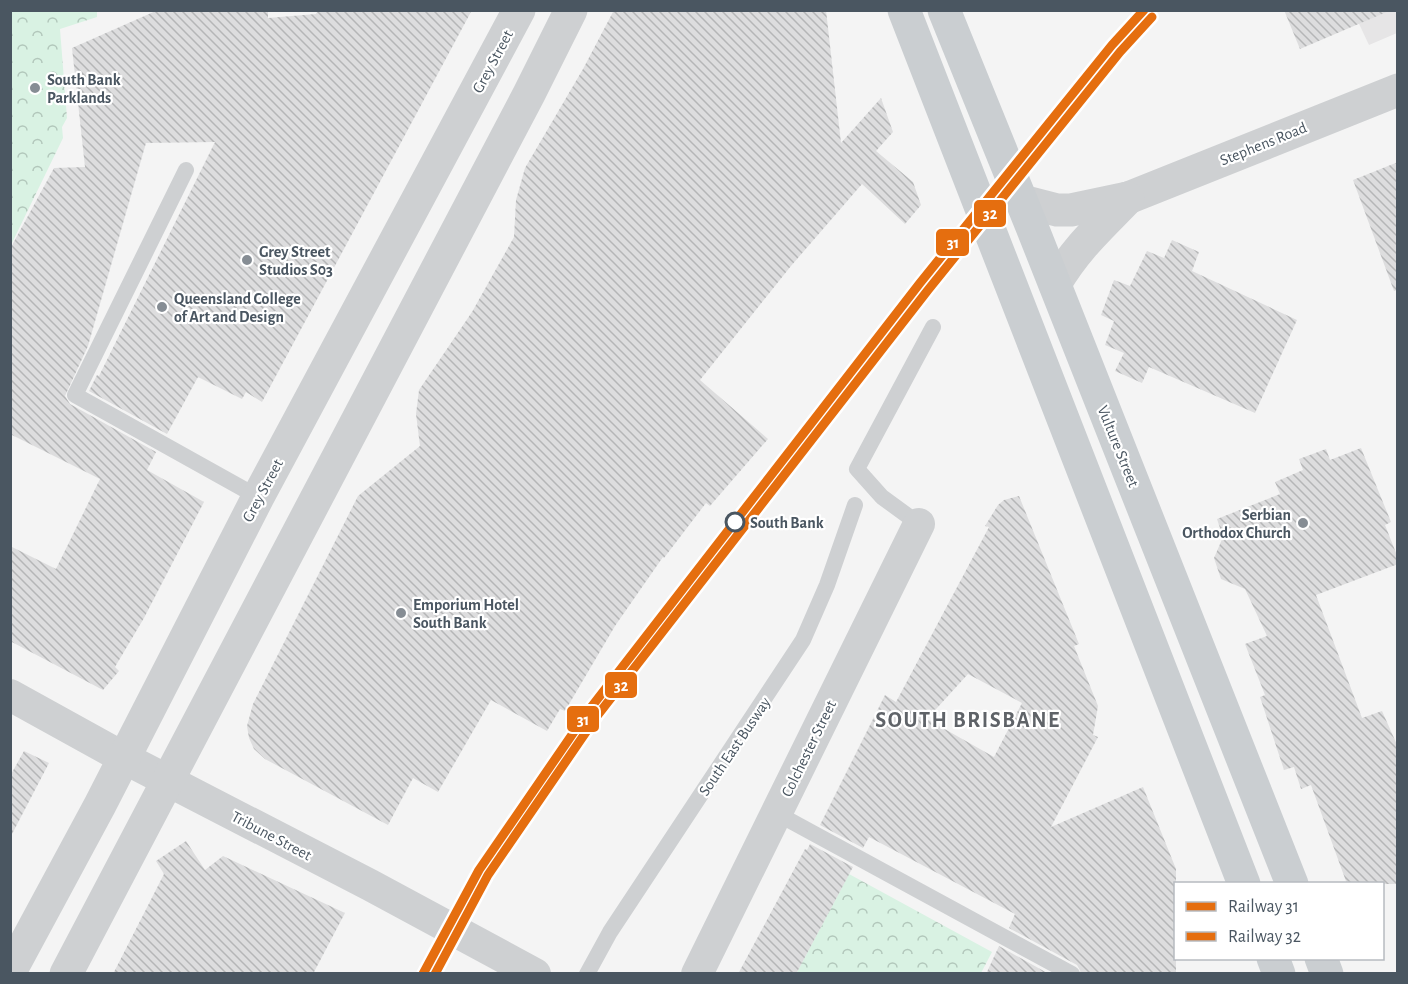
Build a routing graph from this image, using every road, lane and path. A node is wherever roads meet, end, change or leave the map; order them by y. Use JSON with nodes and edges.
{"nodes":[{"id":1,"x":519,"y":10,"type":"edge"},
{"id":2,"x":571,"y":10,"type":"edge"},
{"id":3,"x":904,"y":10,"type":"edge"},
{"id":4,"x":945,"y":14,"type":"edge"},
{"id":5,"x":1398,"y":90,"type":"edge"},
{"id":6,"x":186,"y":170,"type":"dead end"},
{"id":7,"x":1128,"y":198,"type":"junction"},
{"id":8,"x":1033,"y":212,"type":"junction"},
{"id":9,"x":1055,"y":284,"type":"junction"},
{"id":10,"x":933,"y":327,"type":"dead end"},
{"id":11,"x":258,"y":497,"type":"junction"},
{"id":12,"x":855,"y":505,"type":"dead end"},
{"id":13,"x":919,"y":524,"type":"joint"},
{"id":14,"x":10,"y":695,"type":"edge"},
{"id":15,"x":124,"y":758,"type":"junction"},
{"id":16,"x":168,"y":780,"type":"junction"},
{"id":17,"x":776,"y":813,"type":"junction"},
{"id":18,"x":1243,"y":882,"type":"edge"},
{"id":19,"x":1291,"y":882,"type":"edge"},
{"id":20,"x":10,"y":972,"type":"edge"},
{"id":21,"x":66,"y":974,"type":"edge"},
{"id":22,"x":535,"y":974,"type":"edge"},
{"id":23,"x":587,"y":974,"type":"edge"},
{"id":24,"x":697,"y":974,"type":"edge"},
{"id":25,"x":1072,"y":974,"type":"edge"}],
"edges":[{"from":1,"to":11,"type":"street","name":"Grey Street"},
{"from":2,"to":16,"type":"street"},
{"from":3,"to":18,"type":"main road"},
{"from":4,"to":8,"type":"main road","name":"Vulture Street"},
{"from":5,"to":7,"type":"street","name":"Stephens Road"},
{"from":6,"to":11,"type":"lane"},
{"from":7,"to":8,"type":"street","name":"Stephens Road"},
{"from":7,"to":9,"type":"street","name":"Stephens Road"},
{"from":8,"to":9,"type":"main road","name":"Vulture Street"},
{"from":9,"to":19,"type":"main road","name":"Vulture Street"},
{"from":10,"to":13,"type":"lane"},
{"from":11,"to":15,"type":"street","name":"Grey Street"},
{"from":12,"to":23,"type":"lane","name":"South East Busway"},
{"from":13,"to":17,"type":"street","name":"Colchester Street"},
{"from":14,"to":15,"type":"street","name":"Tribune Street"},
{"from":15,"to":16,"type":"street","name":"Tribune Street"},
{"from":15,"to":20,"type":"street","name":"Grey Street"},
{"from":16,"to":21,"type":"street"},
{"from":16,"to":22,"type":"street","name":"Tribune Street"},
{"from":17,"to":24,"type":"street","name":"Colchester Street"},
{"from":17,"to":25,"type":"lane"}]}
